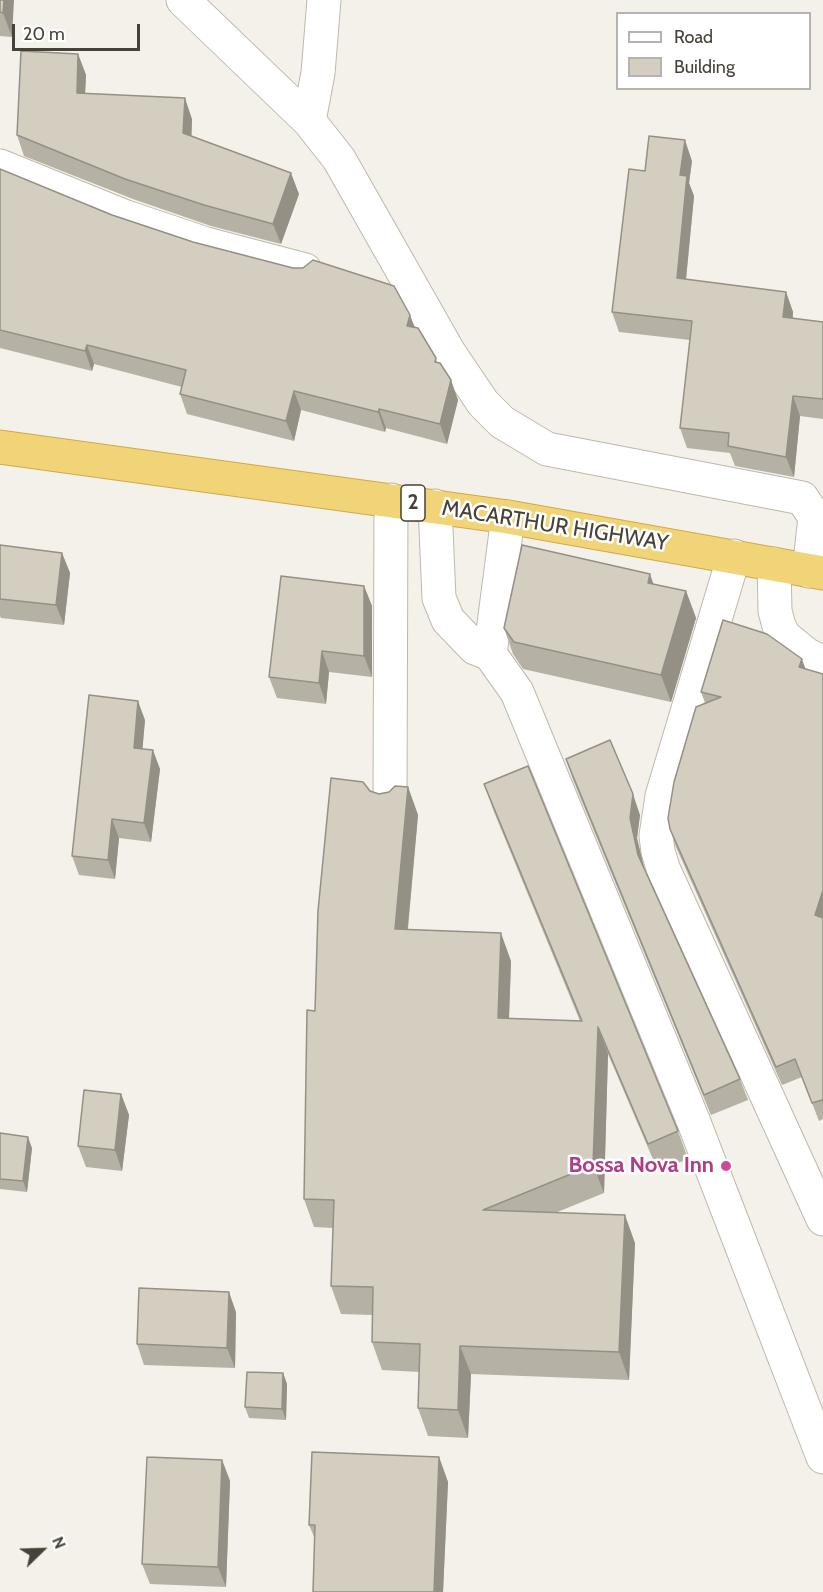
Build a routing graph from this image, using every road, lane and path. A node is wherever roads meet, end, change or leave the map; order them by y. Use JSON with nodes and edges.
{"nodes":[{"id":1,"x":183,"y":0,"type":"edge"},
{"id":2,"x":324,"y":0,"type":"edge"},
{"id":3,"x":309,"y":121,"type":"junction"},
{"id":4,"x":0,"y":166,"type":"edge"},
{"id":5,"x":305,"y":270,"type":"edge"},
{"id":6,"x":0,"y":447,"type":"edge"},
{"id":7,"x":391,"y":500,"type":"junction"},
{"id":8,"x":435,"y":506,"type":"junction"},
{"id":9,"x":508,"y":517,"type":"junction"},
{"id":10,"x":734,"y":556,"type":"junction"},
{"id":11,"x":774,"y":564,"type":"junction"},
{"id":12,"x":816,"y":572,"type":"edge"},
{"id":13,"x":490,"y":654,"type":"junction"},
{"id":14,"x":823,"y":663,"type":"edge"},
{"id":15,"x":390,"y":803,"type":"edge"},
{"id":16,"x":822,"y":1213,"type":"edge"},
{"id":17,"x":823,"y":1457,"type":"edge"}],
"edges":[{"from":1,"to":3,"type":"street"},
{"from":2,"to":3,"type":"street"},
{"from":3,"to":12,"type":"street"},
{"from":4,"to":5,"type":"street"},
{"from":6,"to":7,"type":"highway","name":"MACARTHUR HIGHWAY","number":"2"},
{"from":7,"to":8,"type":"highway","name":"MACARTHUR HIGHWAY","number":"2"},
{"from":7,"to":15,"type":"street"},
{"from":8,"to":9,"type":"highway","name":"MACARTHUR HIGHWAY","number":"2"},
{"from":8,"to":13,"type":"street"},
{"from":9,"to":10,"type":"highway","name":"MACARTHUR HIGHWAY","number":"2"},
{"from":9,"to":13,"type":"street"},
{"from":10,"to":11,"type":"highway","name":"MACARTHUR HIGHWAY","number":"2"},
{"from":10,"to":16,"type":"street"},
{"from":11,"to":12,"type":"highway","name":"MACARTHUR HIGHWAY","number":"2"},
{"from":11,"to":14,"type":"street"},
{"from":13,"to":17,"type":"street"}]}
